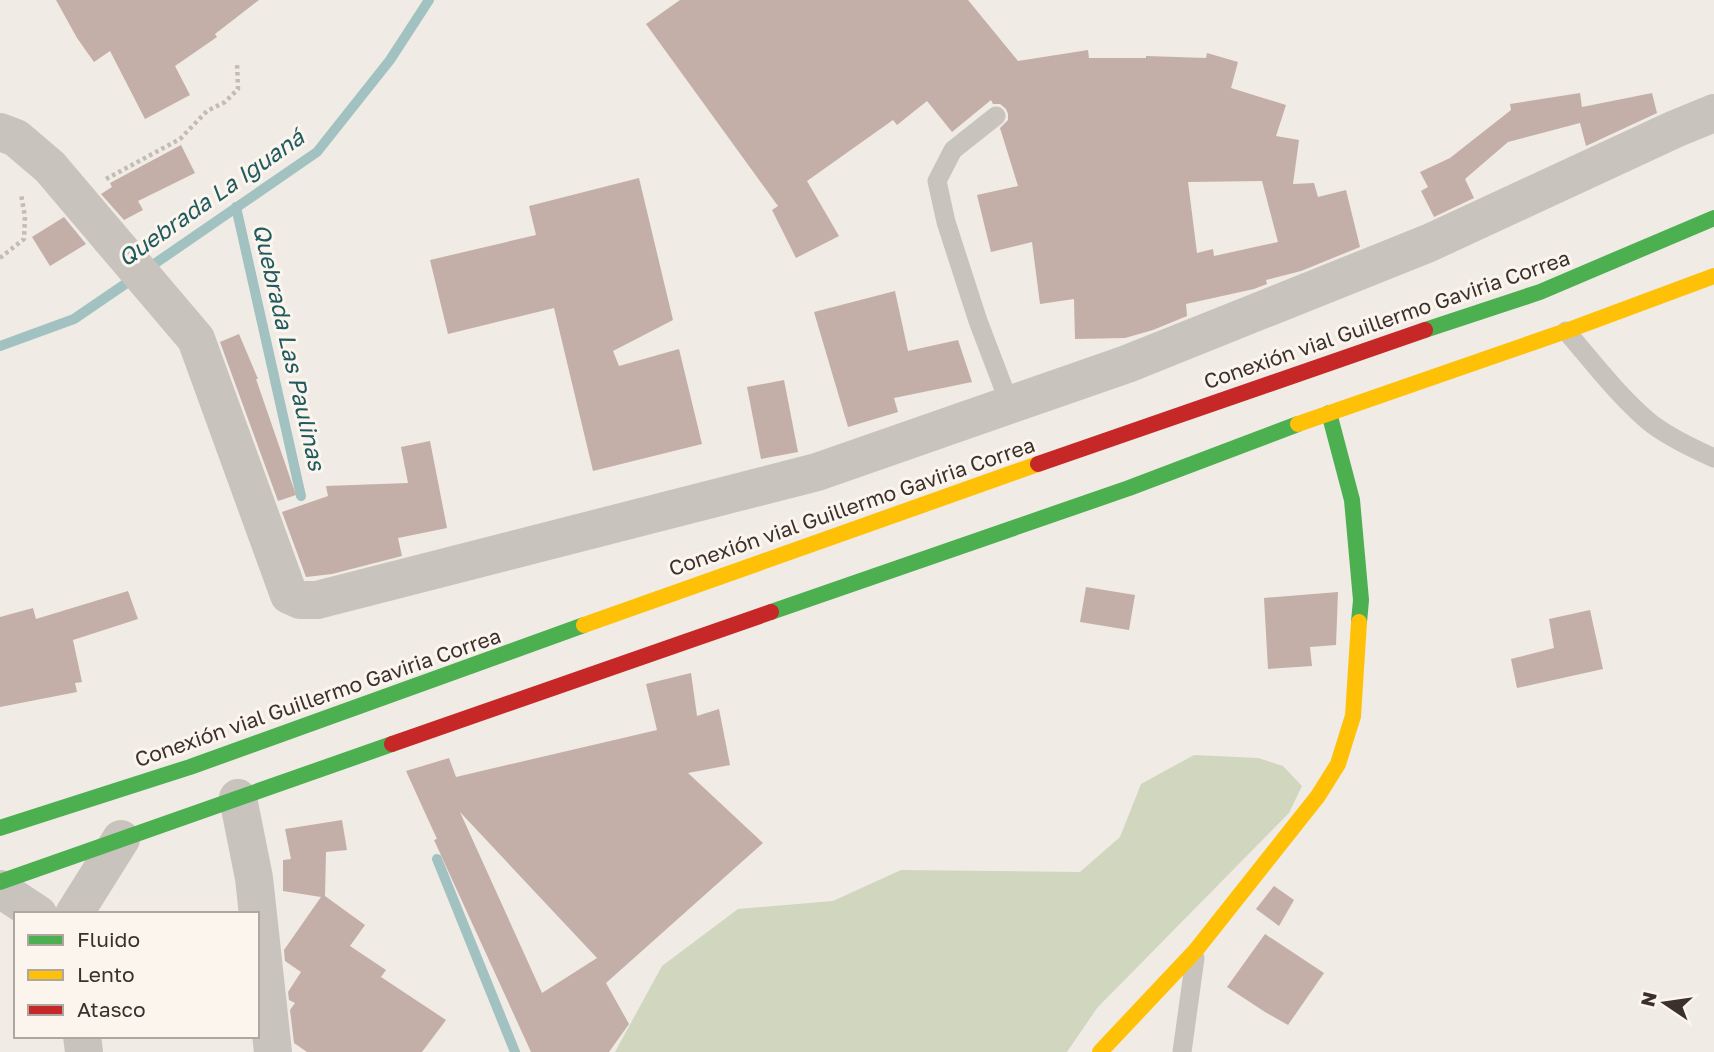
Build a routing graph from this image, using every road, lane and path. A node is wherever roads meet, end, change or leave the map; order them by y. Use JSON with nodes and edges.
{"nodes":[{"id":1,"x":237,"y":63,"type":"dead end"},
{"id":2,"x":1714,"y":113,"type":"edge"},
{"id":3,"x":996,"y":116,"type":"dead end"},
{"id":4,"x":8,"y":135,"type":"edge"},
{"id":5,"x":76,"y":198,"type":"junction"},
{"id":6,"x":1714,"y":218,"type":"edge"},
{"id":7,"x":0,"y":258,"type":"edge"},
{"id":8,"x":1714,"y":276,"type":"edge"},
{"id":9,"x":1566,"y":331,"type":"junction"},
{"id":10,"x":1010,"y":405,"type":"junction"},
{"id":11,"x":1329,"y":413,"type":"junction"},
{"id":12,"x":1714,"y":458,"type":"edge"},
{"id":13,"x":238,"y":798,"type":"junction"},
{"id":14,"x":0,"y":828,"type":"edge"},
{"id":15,"x":121,"y":839,"type":"junction"},
{"id":16,"x":0,"y":882,"type":"edge"},
{"id":17,"x":0,"y":889,"type":"edge"},
{"id":18,"x":35,"y":912,"type":"edge"},
{"id":19,"x":75,"y":912,"type":"edge"},
{"id":20,"x":258,"y":912,"type":"edge"},
{"id":21,"x":259,"y":924,"type":"edge"},
{"id":22,"x":1196,"y":950,"type":"junction"},
{"id":23,"x":273,"y":1052,"type":"edge"},
{"id":24,"x":1100,"y":1052,"type":"edge"},
{"id":25,"x":1182,"y":1052,"type":"edge"}],
"edges":[{"from":1,"to":5,"type":"path"},
{"from":2,"to":10,"type":"street"},
{"from":3,"to":10,"type":"lane"},
{"from":4,"to":5,"type":"street"},
{"from":4,"to":7,"type":"path"},
{"from":5,"to":10,"type":"street"},
{"from":6,"to":14,"type":"main road","name":"Conexión vial Guillermo Gaviria Correa"},
{"from":8,"to":9,"type":"main road"},
{"from":9,"to":11,"type":"main road"},
{"from":9,"to":12,"type":"lane"},
{"from":11,"to":13,"type":"main road"},
{"from":11,"to":22,"type":"main road"},
{"from":13,"to":15,"type":"main road"},
{"from":13,"to":20,"type":"street"},
{"from":15,"to":16,"type":"main road"},
{"from":15,"to":19,"type":"street"},
{"from":17,"to":18,"type":"street"},
{"from":21,"to":23,"type":"street"},
{"from":22,"to":24,"type":"main road"},
{"from":22,"to":25,"type":"lane"}]}
